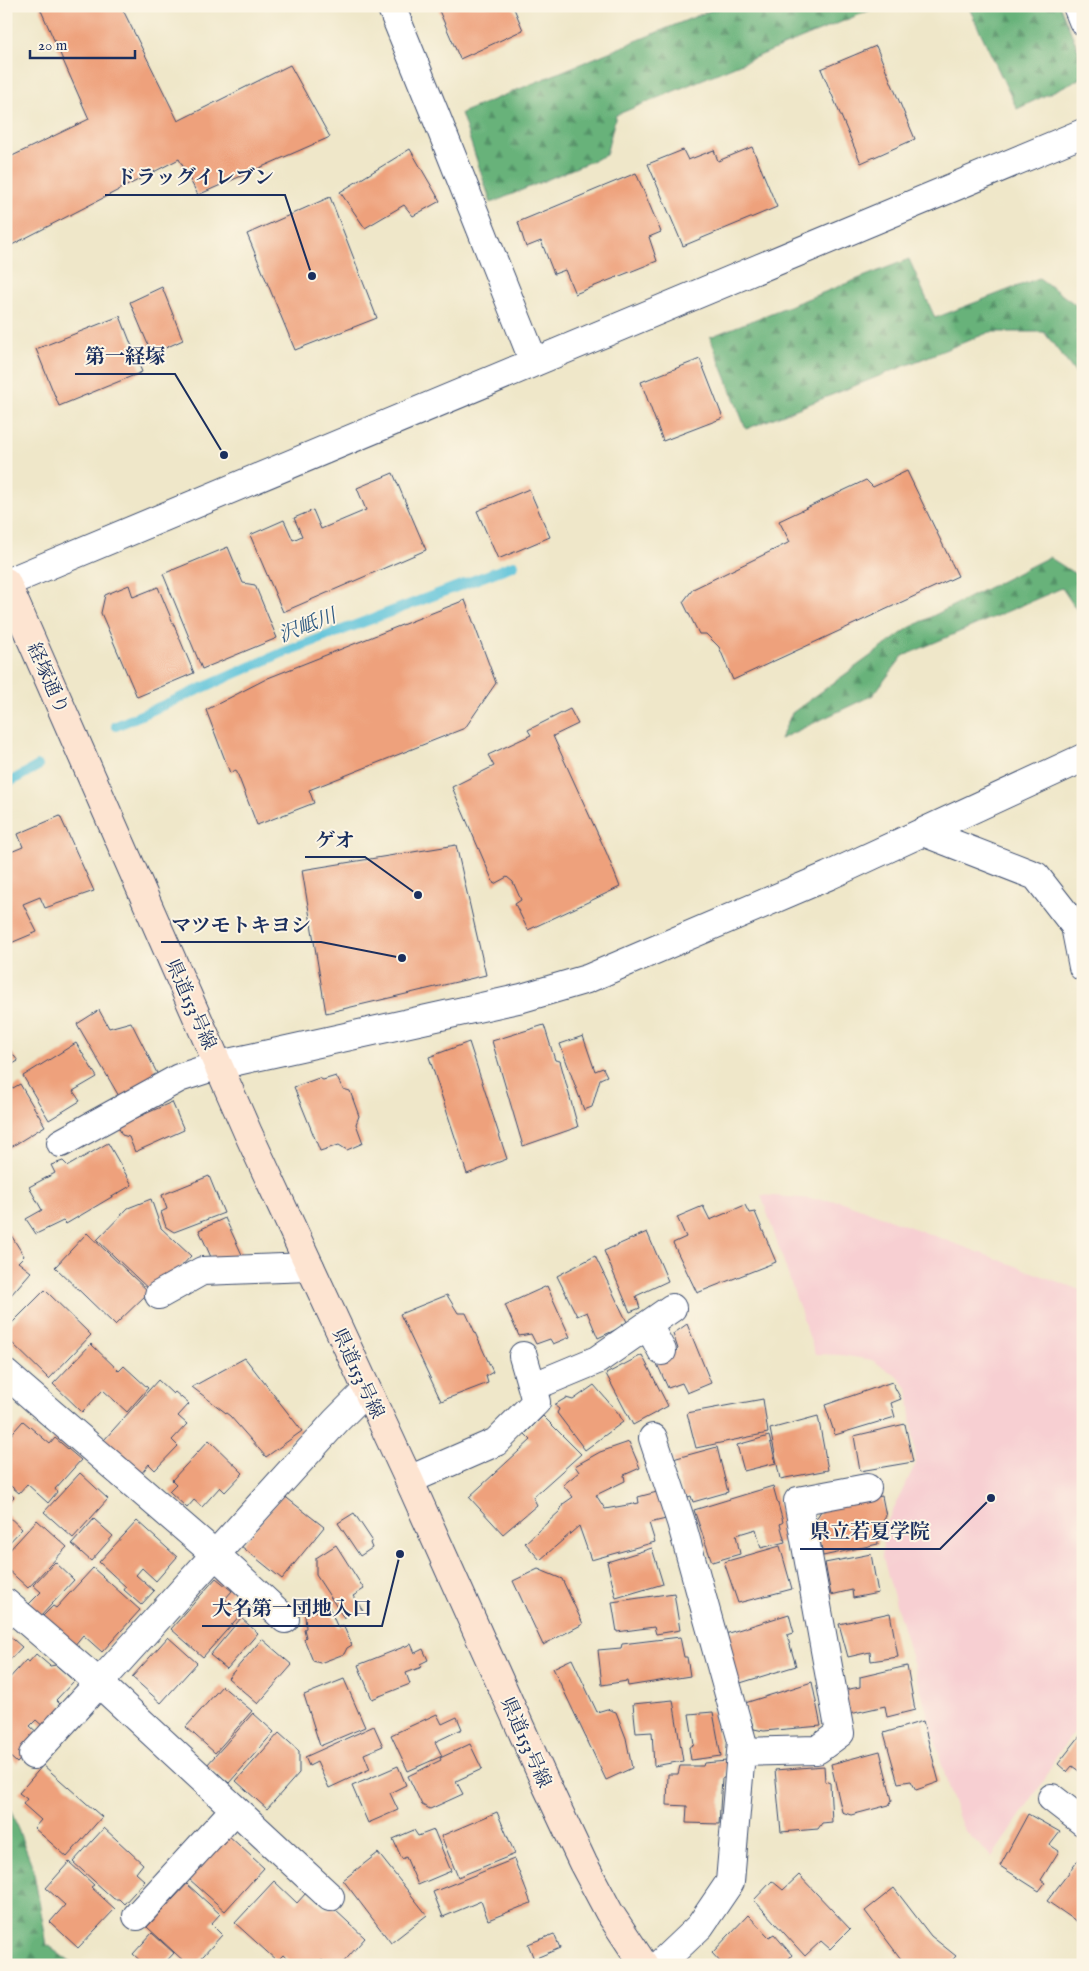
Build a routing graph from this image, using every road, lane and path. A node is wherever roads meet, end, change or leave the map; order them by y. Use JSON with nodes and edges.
{"nodes":[{"id":1,"x":391,"y":6,"type":"edge"},
{"id":2,"x":1077,"y":6,"type":"edge"},
{"id":3,"x":1083,"y":21,"type":"edge"},
{"id":4,"x":1083,"y":133,"type":"edge"},
{"id":5,"x":534,"y":362,"type":"junction"},
{"id":6,"x":6,"y":583,"type":"edge"},
{"id":7,"x":1083,"y":758,"type":"edge"},
{"id":8,"x":90,"y":773,"type":"joint"},
{"id":9,"x":923,"y":832,"type":"junction"},
{"id":10,"x":1083,"y":967,"type":"edge"},
{"id":11,"x":220,"y":1064,"type":"junction"},
{"id":12,"x":61,"y":1143,"type":"dead end"},
{"id":13,"x":310,"y":1267,"type":"junction"},
{"id":14,"x":159,"y":1295,"type":"dead end"},
{"id":15,"x":672,"y":1308,"type":"dead end"},
{"id":16,"x":648,"y":1325,"type":"junction"},
{"id":17,"x":662,"y":1351,"type":"dead end"},
{"id":18,"x":523,"y":1356,"type":"dead end"},
{"id":19,"x":6,"y":1374,"type":"edge"},
{"id":20,"x":532,"y":1387,"type":"junction"},
{"id":21,"x":367,"y":1390,"type":"junction"},
{"id":22,"x":654,"y":1438,"type":"dead end"},
{"id":23,"x":409,"y":1480,"type":"junction"},
{"id":24,"x":866,"y":1488,"type":"dead end"},
{"id":25,"x":216,"y":1555,"type":"junction"},
{"id":26,"x":6,"y":1603,"type":"edge"},
{"id":27,"x":285,"y":1619,"type":"dead end"},
{"id":28,"x":100,"y":1683,"type":"junction"},
{"id":29,"x":741,"y":1752,"type":"junction"},
{"id":30,"x":33,"y":1755,"type":"dead end"},
{"id":31,"x":1052,"y":1798,"type":"dead end"},
{"id":32,"x":235,"y":1809,"type":"junction"},
{"id":33,"x":1083,"y":1822,"type":"edge"},
{"id":34,"x":330,"y":1897,"type":"dead end"},
{"id":35,"x":137,"y":1916,"type":"dead end"},
{"id":36,"x":644,"y":1965,"type":"edge"},
{"id":37,"x":659,"y":1965,"type":"edge"}],
"edges":[{"from":1,"to":5,"type":"street"},
{"from":2,"to":3,"type":"street"},
{"from":4,"to":5,"type":"street"},
{"from":5,"to":6,"type":"street"},
{"from":6,"to":8,"type":"main road","name":"経塚通り"},
{"from":7,"to":9,"type":"street"},
{"from":8,"to":11,"type":"main road","name":"県道153号線"},
{"from":9,"to":10,"type":"street"},
{"from":9,"to":11,"type":"street"},
{"from":11,"to":12,"type":"street"},
{"from":11,"to":13,"type":"main road","name":"県道153号線"},
{"from":13,"to":14,"type":"street"},
{"from":13,"to":21,"type":"main road","name":"県道153号線"},
{"from":15,"to":16,"type":"street"},
{"from":16,"to":17,"type":"street"},
{"from":16,"to":20,"type":"street"},
{"from":18,"to":20,"type":"street"},
{"from":19,"to":25,"type":"street"},
{"from":20,"to":23,"type":"street"},
{"from":21,"to":23,"type":"main road","name":"県道153号線"},
{"from":21,"to":25,"type":"street"},
{"from":22,"to":29,"type":"street"},
{"from":23,"to":36,"type":"main road","name":"県道153号線"},
{"from":24,"to":29,"type":"street"},
{"from":25,"to":27,"type":"street"},
{"from":25,"to":28,"type":"street"},
{"from":26,"to":28,"type":"street"},
{"from":28,"to":30,"type":"street"},
{"from":28,"to":32,"type":"street"},
{"from":29,"to":37,"type":"street"},
{"from":31,"to":33,"type":"street"},
{"from":32,"to":34,"type":"street"},
{"from":32,"to":35,"type":"street"}]}
